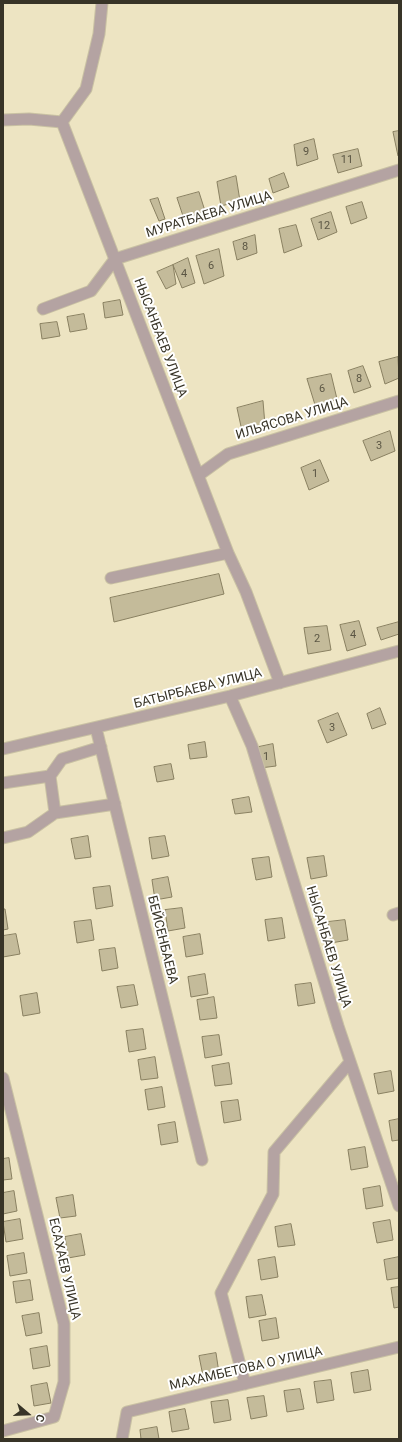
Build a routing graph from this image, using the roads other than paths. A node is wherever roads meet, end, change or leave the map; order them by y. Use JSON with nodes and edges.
{"nodes":[{"id":1,"x":102,"y":3,"type":"edge"},
{"id":2,"x":3,"y":120,"type":"edge"},
{"id":3,"x":62,"y":122,"type":"junction"},
{"id":4,"x":399,"y":170,"type":"edge"},
{"id":5,"x":115,"y":259,"type":"junction"},
{"id":6,"x":43,"y":309,"type":"dead end"},
{"id":7,"x":399,"y":401,"type":"edge"},
{"id":8,"x":199,"y":475,"type":"junction"},
{"id":9,"x":228,"y":554,"type":"junction"},
{"id":10,"x":111,"y":578,"type":"dead end"},
{"id":11,"x":399,"y":651,"type":"edge"},
{"id":12,"x":280,"y":683,"type":"junction"},
{"id":13,"x":230,"y":696,"type":"junction"},
{"id":14,"x":96,"y":728,"type":"junction"},
{"id":15,"x":101,"y":747,"type":"junction"},
{"id":16,"x":3,"y":749,"type":"edge"},
{"id":17,"x":50,"y":776,"type":"junction"},
{"id":18,"x":3,"y":783,"type":"edge"},
{"id":19,"x":114,"y":804,"type":"junction"},
{"id":20,"x":55,"y":814,"type":"junction"},
{"id":21,"x":3,"y":838,"type":"edge"},
{"id":22,"x":350,"y":1062,"type":"junction"},
{"id":23,"x":3,"y":1078,"type":"edge"},
{"id":24,"x":202,"y":1160,"type":"dead end"},
{"id":25,"x":399,"y":1206,"type":"edge"},
{"id":26,"x":399,"y":1347,"type":"edge"},
{"id":27,"x":245,"y":1384,"type":"junction"},
{"id":28,"x":3,"y":1430,"type":"edge"},
{"id":29,"x":122,"y":1439,"type":"edge"}],
"edges":[{"from":1,"to":3,"type":"street"},
{"from":2,"to":3,"type":"street"},
{"from":3,"to":5,"type":"street","name":"НЫСАНБАЕВ УЛИЦА"},
{"from":4,"to":5,"type":"street","name":"МУРАТБАЕВА УЛИЦА"},
{"from":5,"to":6,"type":"street"},
{"from":5,"to":8,"type":"street","name":"НЫСАНБАЕВ УЛИЦА"},
{"from":7,"to":8,"type":"street","name":"ИЛЬЯСОВА УЛИЦА"},
{"from":8,"to":9,"type":"street","name":"НЫСАНБАЕВ УЛИЦА"},
{"from":9,"to":10,"type":"street"},
{"from":9,"to":12,"type":"street","name":"НЫСАНБАЕВ УЛИЦА"},
{"from":11,"to":12,"type":"street","name":"БАТЫРБАЕВА УЛИЦА"},
{"from":12,"to":13,"type":"street","name":"БАТЫРБАЕВА УЛИЦА"},
{"from":13,"to":14,"type":"street","name":"БАТЫРБАЕВА УЛИЦА"},
{"from":13,"to":22,"type":"street","name":"НЫСАНБАЕВ УЛИЦА"},
{"from":14,"to":15,"type":"street","name":"БЕЙСЕНБАЕВА"},
{"from":14,"to":16,"type":"street","name":"БАТЫРБАЕВА УЛИЦА"},
{"from":15,"to":17,"type":"street"},
{"from":15,"to":19,"type":"street","name":"БЕЙСЕНБАЕВА"},
{"from":17,"to":18,"type":"street"},
{"from":17,"to":20,"type":"street"},
{"from":19,"to":20,"type":"street"},
{"from":19,"to":24,"type":"street","name":"БЕЙСЕНБАЕВА"},
{"from":20,"to":21,"type":"street"},
{"from":22,"to":25,"type":"street","name":"НЫСАНБАЕВ УЛИЦА"},
{"from":22,"to":27,"type":"street"},
{"from":23,"to":28,"type":"street","name":"ЕСАХАЕВ УЛИЦА"},
{"from":26,"to":27,"type":"street","name":"МАХАМБЕТОВА О УЛИЦА"},
{"from":27,"to":29,"type":"street","name":"МАХАМБЕТОВА О УЛИЦА"}]}
